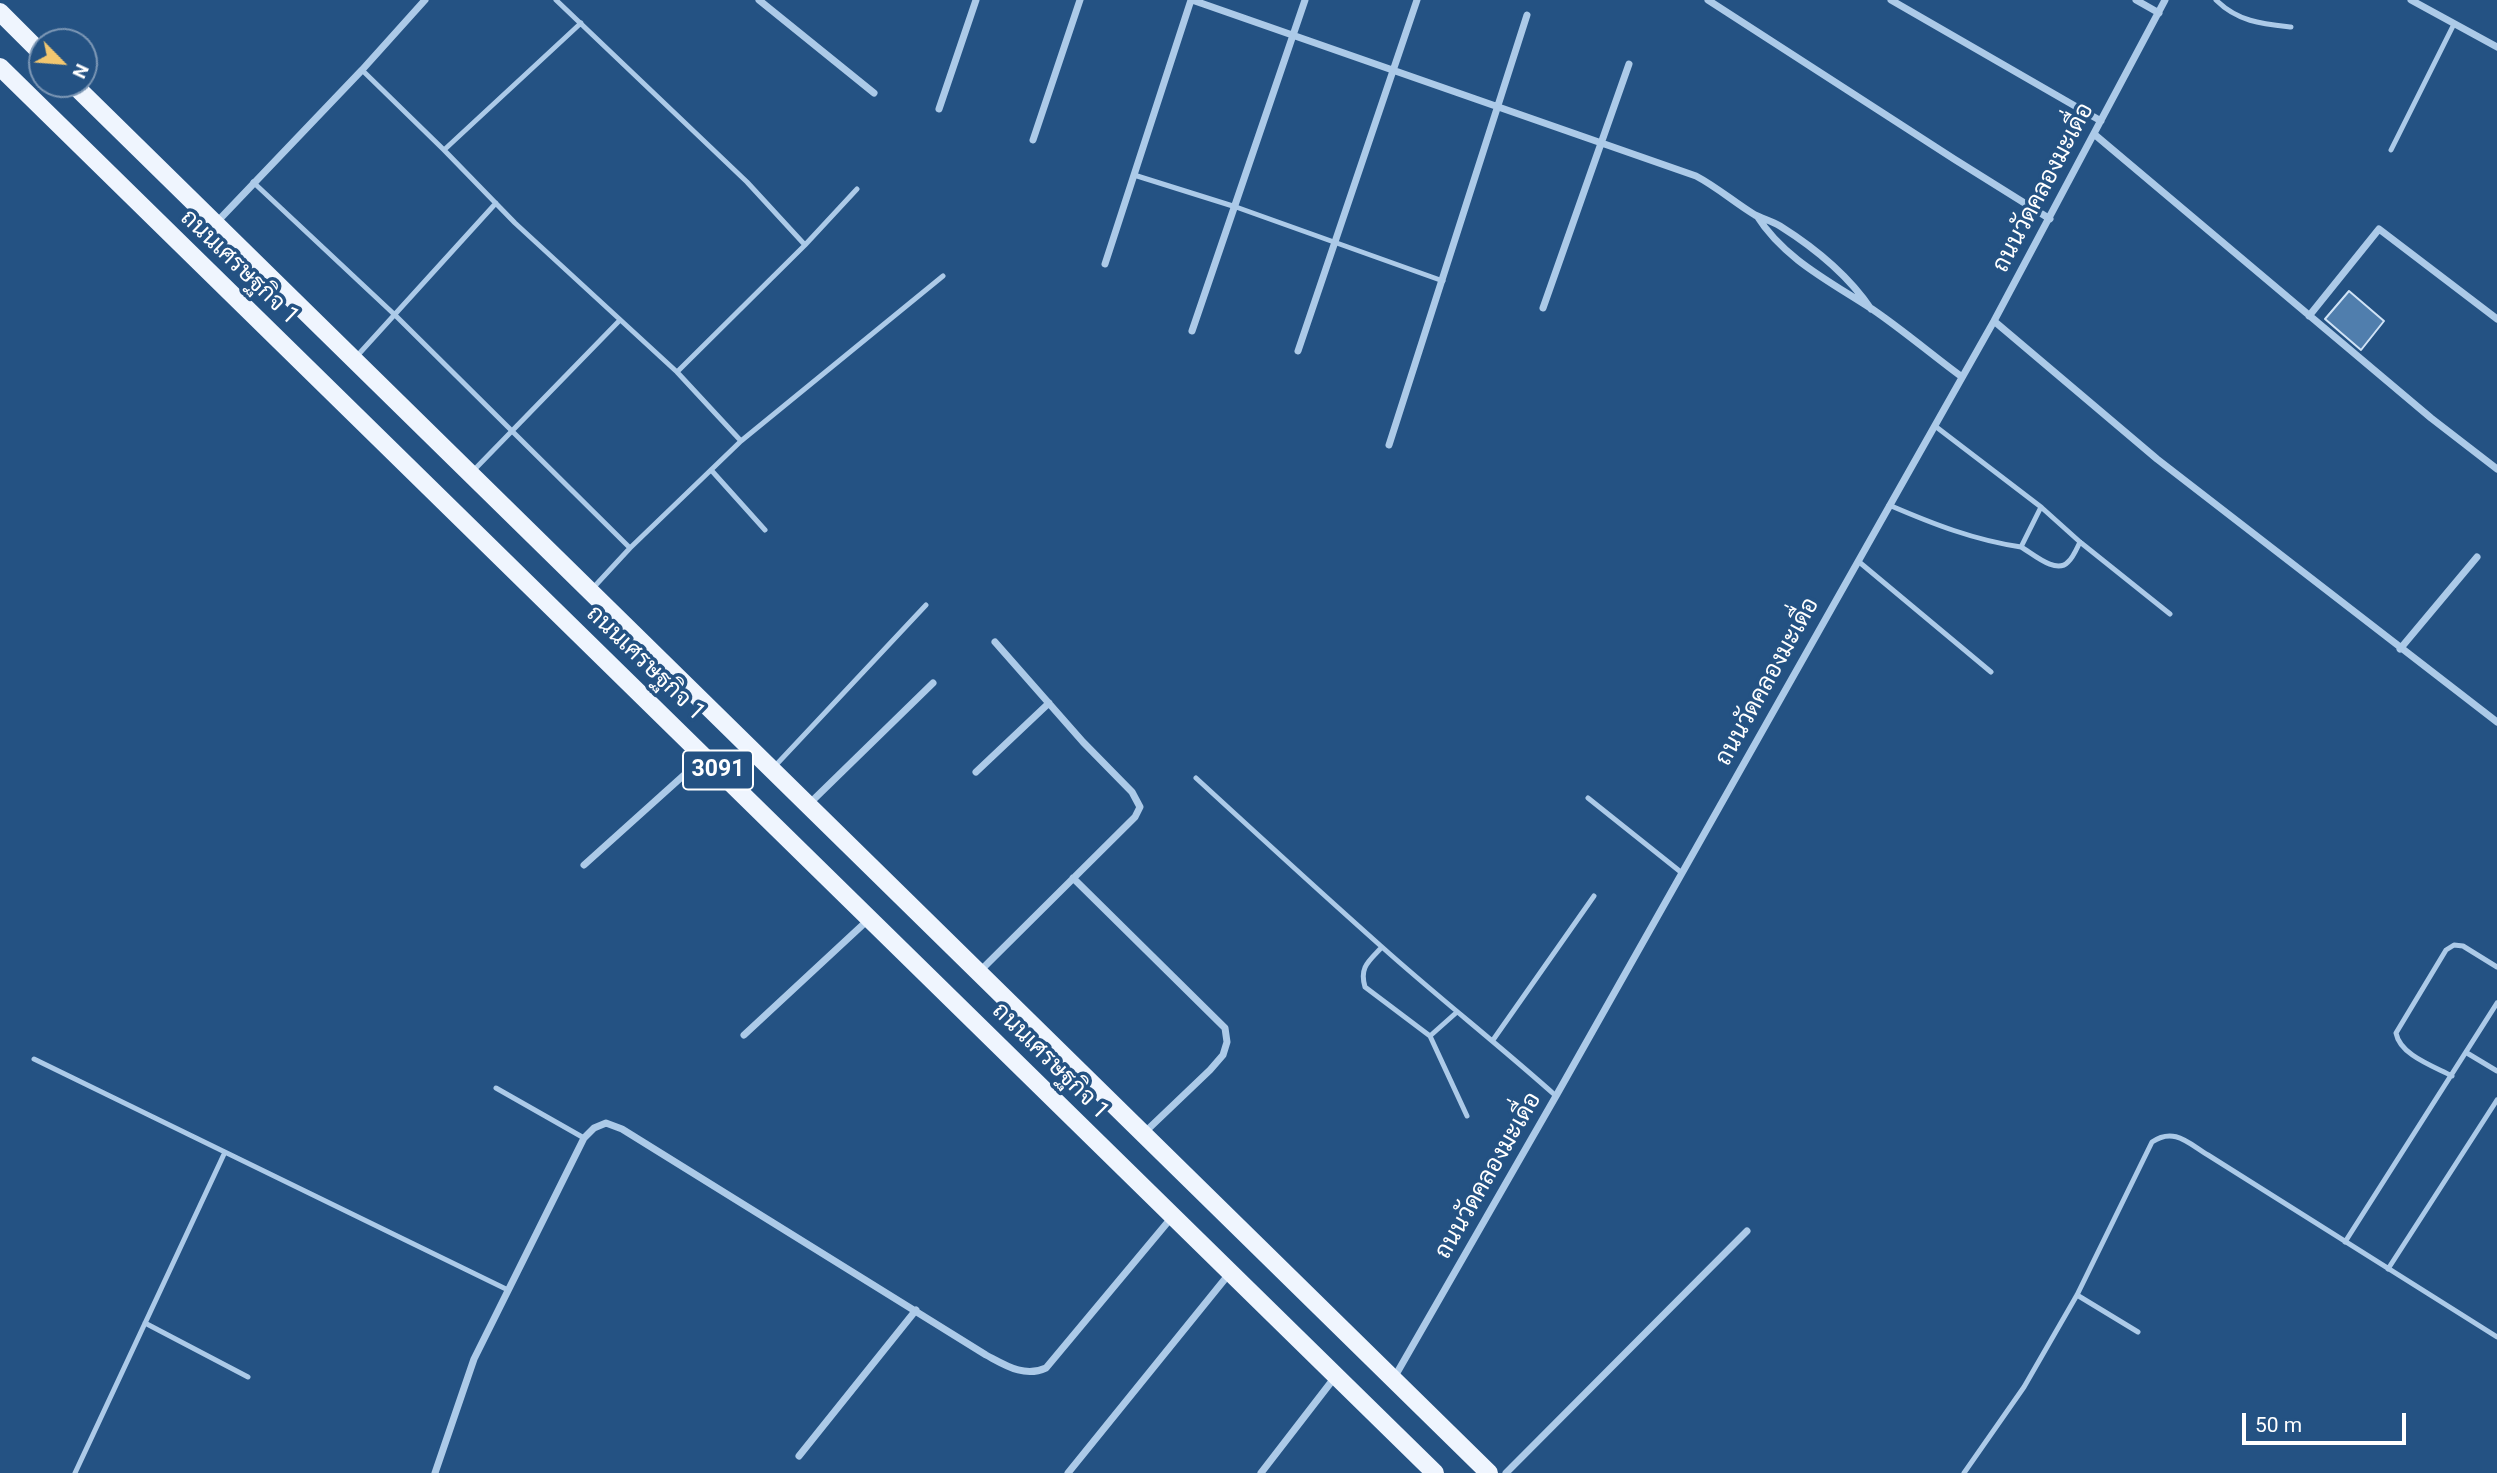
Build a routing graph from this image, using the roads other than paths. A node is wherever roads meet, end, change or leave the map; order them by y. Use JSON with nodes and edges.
{"nodes":[{"id":1,"x":425,"y":0,"type":"edge"},
{"id":2,"x":556,"y":0,"type":"edge"},
{"id":3,"x":759,"y":0,"type":"edge"},
{"id":4,"x":976,"y":0,"type":"edge"},
{"id":5,"x":1080,"y":0,"type":"edge"},
{"id":6,"x":1192,"y":0,"type":"edge"},
{"id":7,"x":1305,"y":0,"type":"edge"},
{"id":8,"x":1417,"y":0,"type":"edge"},
{"id":9,"x":1708,"y":0,"type":"edge"},
{"id":10,"x":1891,"y":0,"type":"edge"},
{"id":11,"x":2136,"y":0,"type":"edge"},
{"id":12,"x":2165,"y":0,"type":"edge"},
{"id":13,"x":2216,"y":0,"type":"edge"},
{"id":14,"x":2411,"y":0,"type":"edge"},
{"id":15,"x":0,"y":12,"type":"edge"},
{"id":16,"x":2159,"y":13,"type":"junction"},
{"id":17,"x":1527,"y":15,"type":"dead end"},
{"id":18,"x":581,"y":23,"type":"junction"},
{"id":19,"x":2454,"y":24,"type":"junction"},
{"id":20,"x":2291,"y":27,"type":"dead end"},
{"id":21,"x":1294,"y":34,"type":"junction"},
{"id":22,"x":28,"y":40,"type":"edge"},
{"id":23,"x":2497,"y":47,"type":"edge"},
{"id":24,"x":1629,"y":64,"type":"dead end"},
{"id":25,"x":0,"y":68,"type":"edge"},
{"id":26,"x":362,"y":70,"type":"junction"},
{"id":27,"x":1393,"y":70,"type":"junction"},
{"id":28,"x":874,"y":93,"type":"dead end"},
{"id":29,"x":87,"y":98,"type":"edge"},
{"id":30,"x":1499,"y":107,"type":"junction"},
{"id":31,"x":939,"y":109,"type":"dead end"},
{"id":32,"x":2101,"y":121,"type":"junction"},
{"id":33,"x":2094,"y":134,"type":"junction"},
{"id":34,"x":1032,"y":140,"type":"dead end"},
{"id":35,"x":1600,"y":144,"type":"junction"},
{"id":36,"x":444,"y":150,"type":"junction"},
{"id":37,"x":2391,"y":150,"type":"dead end"},
{"id":38,"x":1134,"y":175,"type":"junction"},
{"id":39,"x":253,"y":182,"type":"junction"},
{"id":40,"x":857,"y":189,"type":"dead end"},
{"id":41,"x":496,"y":204,"type":"junction"},
{"id":42,"x":1236,"y":207,"type":"junction"},
{"id":43,"x":1756,"y":215,"type":"junction"},
{"id":44,"x":2050,"y":219,"type":"junction"},
{"id":45,"x":214,"y":224,"type":"junction"},
{"id":46,"x":1336,"y":242,"type":"junction"},
{"id":47,"x":805,"y":245,"type":"junction"},
{"id":48,"x":1105,"y":264,"type":"dead end"},
{"id":49,"x":943,"y":276,"type":"dead end"},
{"id":50,"x":1443,"y":281,"type":"junction"},
{"id":51,"x":1543,"y":308,"type":"dead end"},
{"id":52,"x":1871,"y":309,"type":"junction"},
{"id":53,"x":396,"y":316,"type":"junction"},
{"id":54,"x":2309,"y":316,"type":"junction"},
{"id":55,"x":2497,"y":318,"type":"edge"},
{"id":56,"x":620,"y":320,"type":"junction"},
{"id":57,"x":1994,"y":321,"type":"junction"},
{"id":58,"x":1192,"y":331,"type":"dead end"},
{"id":59,"x":1298,"y":351,"type":"dead end"},
{"id":60,"x":354,"y":359,"type":"junction"},
{"id":61,"x":677,"y":372,"type":"junction"},
{"id":62,"x":1962,"y":377,"type":"junction"},
{"id":63,"x":1935,"y":426,"type":"junction"},
{"id":64,"x":512,"y":430,"type":"junction"},
{"id":65,"x":741,"y":441,"type":"junction"},
{"id":66,"x":1389,"y":446,"type":"dead end"},
{"id":67,"x":2497,"y":469,"type":"edge"},
{"id":68,"x":712,"y":471,"type":"junction"},
{"id":69,"x":471,"y":474,"type":"junction"},
{"id":70,"x":1889,"y":505,"type":"junction"},
{"id":71,"x":2041,"y":507,"type":"junction"},
{"id":72,"x":765,"y":530,"type":"dead end"},
{"id":73,"x":2080,"y":542,"type":"junction"},
{"id":74,"x":2021,"y":547,"type":"junction"},
{"id":75,"x":630,"y":548,"type":"junction"},
{"id":76,"x":2477,"y":557,"type":"dead end"},
{"id":77,"x":1858,"y":561,"type":"junction"},
{"id":78,"x":591,"y":590,"type":"junction"},
{"id":79,"x":926,"y":605,"type":"dead end"},
{"id":80,"x":2170,"y":614,"type":"dead end"},
{"id":81,"x":995,"y":642,"type":"dead end"},
{"id":82,"x":2400,"y":649,"type":"junction"},
{"id":83,"x":1991,"y":672,"type":"dead end"},
{"id":84,"x":933,"y":683,"type":"dead end"},
{"id":85,"x":1049,"y":703,"type":"junction"},
{"id":86,"x":2497,"y":722,"type":"edge"},
{"id":87,"x":705,"y":757,"type":"junction"},
{"id":88,"x":772,"y":769,"type":"junction"},
{"id":89,"x":976,"y":772,"type":"dead end"},
{"id":90,"x":1196,"y":778,"type":"dead end"},
{"id":91,"x":1588,"y":798,"type":"dead end"},
{"id":92,"x":808,"y":805,"type":"junction"},
{"id":93,"x":584,"y":864,"type":"dead end"},
{"id":94,"x":1682,"y":873,"type":"junction"},
{"id":95,"x":1073,"y":878,"type":"junction"},
{"id":96,"x":1594,"y":896,"type":"dead end"},
{"id":97,"x":870,"y":919,"type":"junction"},
{"id":98,"x":1382,"y":947,"type":"junction"},
{"id":99,"x":2497,"y":967,"type":"edge"},
{"id":100,"x":978,"y":973,"type":"junction"},
{"id":101,"x":2497,"y":1003,"type":"edge"},
{"id":102,"x":1457,"y":1012,"type":"junction"},
{"id":103,"x":744,"y":1035,"type":"dead end"},
{"id":104,"x":1430,"y":1036,"type":"junction"},
{"id":105,"x":1493,"y":1040,"type":"junction"},
{"id":106,"x":2467,"y":1053,"type":"junction"},
{"id":107,"x":34,"y":1059,"type":"dead end"},
{"id":108,"x":2497,"y":1071,"type":"edge"},
{"id":109,"x":2452,"y":1076,"type":"junction"},
{"id":110,"x":496,"y":1088,"type":"dead end"},
{"id":111,"x":1556,"y":1096,"type":"junction"},
{"id":112,"x":2497,"y":1100,"type":"edge"},
{"id":113,"x":1467,"y":1116,"type":"dead end"},
{"id":114,"x":1143,"y":1134,"type":"junction"},
{"id":115,"x":584,"y":1138,"type":"junction"},
{"id":116,"x":225,"y":1153,"type":"junction"},
{"id":117,"x":1173,"y":1217,"type":"junction"},
{"id":118,"x":1747,"y":1231,"type":"dead end"},
{"id":119,"x":2345,"y":1242,"type":"junction"},
{"id":120,"x":2388,"y":1269,"type":"junction"},
{"id":121,"x":1230,"y":1273,"type":"junction"},
{"id":122,"x":508,"y":1290,"type":"junction"},
{"id":123,"x":2077,"y":1294,"type":"junction"},
{"id":124,"x":916,"y":1310,"type":"junction"},
{"id":125,"x":145,"y":1323,"type":"junction"},
{"id":126,"x":2138,"y":1332,"type":"dead end"},
{"id":127,"x":2497,"y":1337,"type":"edge"},
{"id":128,"x":248,"y":1377,"type":"dead end"},
{"id":129,"x":1335,"y":1377,"type":"junction"},
{"id":130,"x":1394,"y":1378,"type":"junction"},
{"id":131,"x":799,"y":1456,"type":"dead end"},
{"id":132,"x":75,"y":1473,"type":"edge"},
{"id":133,"x":435,"y":1473,"type":"edge"},
{"id":134,"x":1068,"y":1473,"type":"edge"},
{"id":135,"x":1261,"y":1473,"type":"edge"},
{"id":136,"x":1436,"y":1473,"type":"edge"},
{"id":137,"x":1489,"y":1473,"type":"edge"},
{"id":138,"x":1506,"y":1473,"type":"edge"},
{"id":139,"x":1964,"y":1473,"type":"edge"}],
"edges":[{"from":1,"to":26,"type":"street"},
{"from":2,"to":18,"type":"lane"},
{"from":3,"to":28,"type":"street"},
{"from":4,"to":31,"type":"street"},
{"from":5,"to":34,"type":"street"},
{"from":6,"to":21,"type":"street"},
{"from":6,"to":38,"type":"street"},
{"from":7,"to":21,"type":"street"},
{"from":8,"to":27,"type":"street"},
{"from":9,"to":44,"type":"street"},
{"from":10,"to":32,"type":"street"},
{"from":11,"to":16,"type":"street"},
{"from":12,"to":16,"type":"street","name":"ถนนวัดคลองมะเดื่อ"},
{"from":13,"to":20,"type":"lane"},
{"from":14,"to":19,"type":"street"},
{"from":15,"to":22,"type":"main road"},
{"from":16,"to":32,"type":"street","name":"ถนนวัดคลองมะเดื่อ"},
{"from":17,"to":30,"type":"street"},
{"from":18,"to":36,"type":"lane"},
{"from":18,"to":47,"type":"lane"},
{"from":19,"to":23,"type":"street"},
{"from":19,"to":37,"type":"lane"},
{"from":21,"to":27,"type":"street"},
{"from":21,"to":42,"type":"street"},
{"from":24,"to":35,"type":"street"},
{"from":25,"to":87,"type":"main road","name":"ถนนเศรษฐกิจ 1","number":"3091"},
{"from":26,"to":36,"type":"lane"},
{"from":26,"to":39,"type":"street"},
{"from":27,"to":30,"type":"street"},
{"from":27,"to":46,"type":"street"},
{"from":29,"to":45,"type":"main road","name":"ถนนเศรษฐกิจ 1","number":"3091"},
{"from":30,"to":35,"type":"street"},
{"from":30,"to":50,"type":"street"},
{"from":32,"to":33,"type":"street","name":"ถนนวัดคลองมะเดื่อ"},
{"from":33,"to":44,"type":"street","name":"ถนนวัดคลองมะเดื่อ"},
{"from":33,"to":54,"type":"street"},
{"from":35,"to":43,"type":"street"},
{"from":35,"to":51,"type":"street"},
{"from":36,"to":41,"type":"lane"},
{"from":38,"to":42,"type":"lane"},
{"from":38,"to":48,"type":"street"},
{"from":39,"to":45,"type":"street"},
{"from":39,"to":53,"type":"lane"},
{"from":40,"to":47,"type":"lane"},
{"from":41,"to":53,"type":"lane"},
{"from":41,"to":56,"type":"lane"},
{"from":42,"to":46,"type":"lane"},
{"from":42,"to":58,"type":"street"},
{"from":43,"to":52,"type":"street"},
{"from":43,"to":52,"type":"street"},
{"from":44,"to":57,"type":"street","name":"ถนนวัดคลองมะเดื่อ"},
{"from":45,"to":60,"type":"main road","name":"ถนนเศรษฐกิจ 1","number":"3091"},
{"from":46,"to":50,"type":"lane"},
{"from":46,"to":59,"type":"street"},
{"from":47,"to":61,"type":"lane"},
{"from":49,"to":65,"type":"lane"},
{"from":50,"to":66,"type":"street"},
{"from":52,"to":62,"type":"street"},
{"from":53,"to":60,"type":"lane"},
{"from":53,"to":64,"type":"lane"},
{"from":54,"to":55,"type":"street"},
{"from":54,"to":67,"type":"street"},
{"from":56,"to":61,"type":"lane"},
{"from":56,"to":64,"type":"lane"},
{"from":57,"to":62,"type":"street","name":"ถนนวัดคลองมะเดื่อ"},
{"from":57,"to":82,"type":"street"},
{"from":60,"to":69,"type":"main road","name":"ถนนเศรษฐกิจ 1","number":"3091"},
{"from":61,"to":65,"type":"lane"},
{"from":62,"to":63,"type":"street","name":"ถนนวัดคลองมะเดื่อ"},
{"from":63,"to":70,"type":"street","name":"ถนนวัดคลองมะเดื่อ"},
{"from":63,"to":71,"type":"lane"},
{"from":64,"to":69,"type":"lane"},
{"from":64,"to":75,"type":"lane"},
{"from":65,"to":68,"type":"lane"},
{"from":68,"to":72,"type":"lane"},
{"from":68,"to":75,"type":"lane"},
{"from":69,"to":78,"type":"main road","name":"ถนนเศรษฐกิจ 1","number":"3091"},
{"from":70,"to":74,"type":"lane"},
{"from":70,"to":77,"type":"street","name":"ถนนวัดคลองมะเดื่อ"},
{"from":71,"to":73,"type":"lane"},
{"from":71,"to":74,"type":"lane"},
{"from":73,"to":74,"type":"lane"},
{"from":73,"to":80,"type":"lane"},
{"from":75,"to":78,"type":"lane"},
{"from":76,"to":82,"type":"street"},
{"from":77,"to":83,"type":"lane"},
{"from":77,"to":94,"type":"street","name":"ถนนวัดคลองมะเดื่อ"},
{"from":78,"to":88,"type":"main road","name":"ถนนเศรษฐกิจ 1","number":"3091"},
{"from":79,"to":88,"type":"lane"},
{"from":81,"to":85,"type":"street"},
{"from":82,"to":86,"type":"street"},
{"from":84,"to":92,"type":"street"},
{"from":85,"to":89,"type":"street"},
{"from":85,"to":95,"type":"street"},
{"from":87,"to":93,"type":"street"},
{"from":87,"to":97,"type":"main road","name":"ถนนเศรษฐกิจ 1","number":"3091"},
{"from":88,"to":92,"type":"main road","name":"ถนนเศรษฐกิจ 1","number":"3091"},
{"from":90,"to":98,"type":"lane"},
{"from":91,"to":94,"type":"lane"},
{"from":92,"to":100,"type":"main road","name":"ถนนเศรษฐกิจ 1","number":"3091"},
{"from":94,"to":111,"type":"street","name":"ถนนวัดคลองมะเดื่อ"},
{"from":95,"to":100,"type":"street"},
{"from":95,"to":114,"type":"street"},
{"from":96,"to":105,"type":"lane"},
{"from":97,"to":103,"type":"street"},
{"from":97,"to":117,"type":"main road","name":"ถนนเศรษฐกิจ 1","number":"3091"},
{"from":98,"to":102,"type":"lane"},
{"from":98,"to":104,"type":"lane"},
{"from":99,"to":109,"type":"lane"},
{"from":100,"to":114,"type":"main road","name":"ถนนเศรษฐกิจ 1","number":"3091"},
{"from":101,"to":106,"type":"lane"},
{"from":102,"to":104,"type":"lane"},
{"from":102,"to":105,"type":"lane"},
{"from":104,"to":113,"type":"lane"},
{"from":105,"to":111,"type":"lane"},
{"from":106,"to":108,"type":"lane"},
{"from":106,"to":109,"type":"lane"},
{"from":107,"to":116,"type":"lane"},
{"from":109,"to":119,"type":"lane"},
{"from":110,"to":115,"type":"lane"},
{"from":111,"to":130,"type":"street","name":"ถนนวัดคลองมะเดื่อ"},
{"from":112,"to":120,"type":"lane"},
{"from":114,"to":130,"type":"main road","name":"ถนนเศรษฐกิจ 1","number":"3091"},
{"from":115,"to":122,"type":"street"},
{"from":115,"to":124,"type":"street"},
{"from":116,"to":122,"type":"lane"},
{"from":116,"to":125,"type":"lane"},
{"from":117,"to":121,"type":"main road","name":"ถนนเศรษฐกิจ 1","number":"3091"},
{"from":117,"to":124,"type":"street"},
{"from":118,"to":138,"type":"street"},
{"from":119,"to":120,"type":"lane"},
{"from":119,"to":123,"type":"lane"},
{"from":120,"to":127,"type":"lane"},
{"from":121,"to":129,"type":"main road","name":"ถนนเศรษฐกิจ 1","number":"3091"},
{"from":121,"to":134,"type":"street"},
{"from":122,"to":133,"type":"street"},
{"from":123,"to":126,"type":"lane"},
{"from":123,"to":139,"type":"lane"},
{"from":124,"to":131,"type":"street"},
{"from":125,"to":128,"type":"lane"},
{"from":125,"to":132,"type":"lane"},
{"from":129,"to":135,"type":"street"},
{"from":129,"to":136,"type":"main road","name":"ถนนเศรษฐกิจ 1","number":"3091"},
{"from":130,"to":137,"type":"main road","name":"ถนนเศรษฐกิจ 1","number":"3091"}]}
